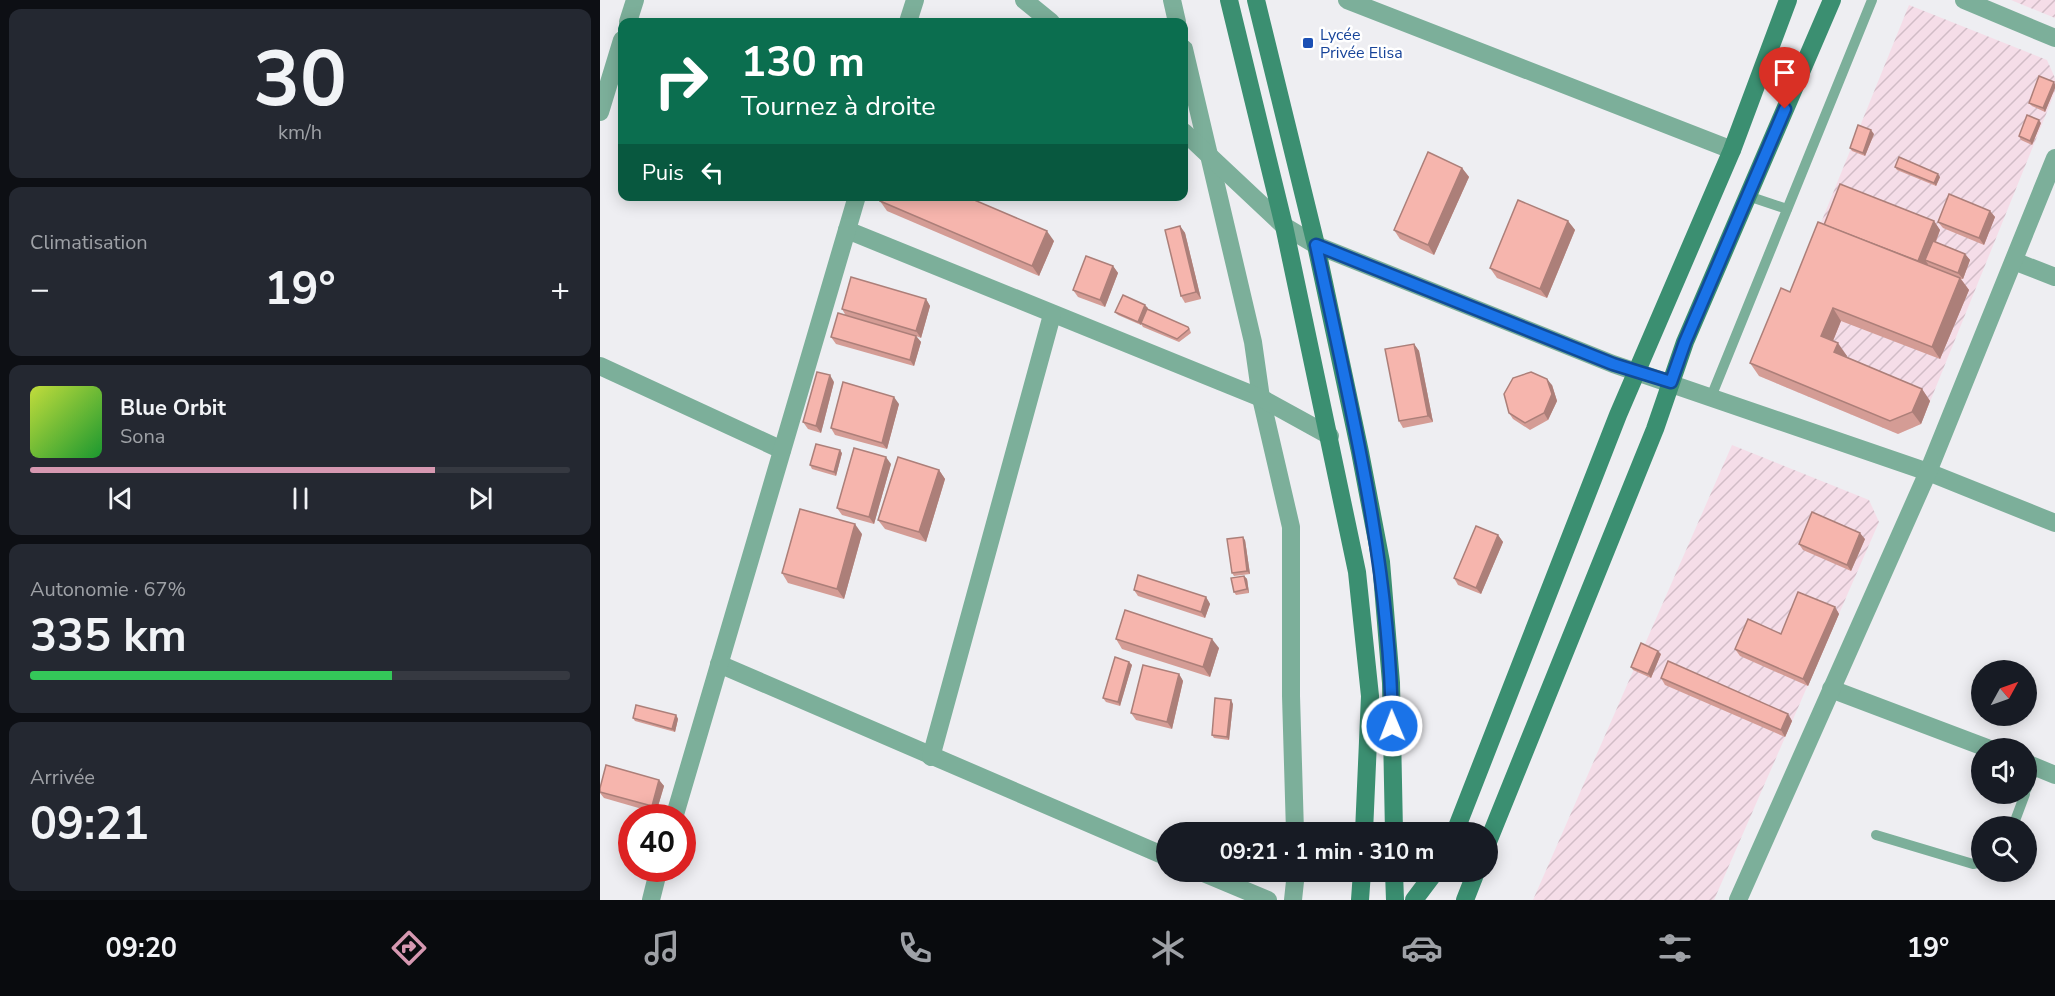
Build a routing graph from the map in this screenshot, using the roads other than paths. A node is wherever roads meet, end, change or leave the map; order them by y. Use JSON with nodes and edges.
{"nodes":[{"id":1,"x":635,"y":0,"type":"edge"},
{"id":2,"x":915,"y":0,"type":"edge"},
{"id":3,"x":1024,"y":0,"type":"edge"},
{"id":4,"x":1172,"y":0,"type":"edge"},
{"id":5,"x":1229,"y":0,"type":"edge"},
{"id":6,"x":1256,"y":0,"type":"edge"},
{"id":7,"x":1347,"y":0,"type":"edge"},
{"id":8,"x":1788,"y":0,"type":"edge"},
{"id":9,"x":1832,"y":0,"type":"edge"},
{"id":10,"x":1872,"y":0,"type":"edge"},
{"id":11,"x":1964,"y":0,"type":"edge"},
{"id":12,"x":629,"y":18,"type":"edge"},
{"id":13,"x":909,"y":18,"type":"edge"},
{"id":14,"x":1046,"y":18,"type":"edge"},
{"id":15,"x":1176,"y":18,"type":"edge"},
{"id":16,"x":2055,"y":38,"type":"edge"},
{"id":17,"x":618,"y":53,"type":"edge"},
{"id":18,"x":1188,"y":66,"type":"edge"},
{"id":19,"x":600,"y":112,"type":"edge"},
{"id":20,"x":1188,"y":135,"type":"edge"},
{"id":21,"x":1732,"y":150,"type":"junction"},
{"id":22,"x":1208,"y":152,"type":"junction"},
{"id":23,"x":2055,"y":158,"type":"edge"},
{"id":24,"x":1748,"y":196,"type":"junction"},
{"id":25,"x":856,"y":201,"type":"edge"},
{"id":26,"x":1787,"y":209,"type":"junction"},
{"id":27,"x":1284,"y":226,"type":"junction"},
{"id":28,"x":847,"y":230,"type":"junction"},
{"id":29,"x":1316,"y":245,"type":"junction"},
{"id":30,"x":2014,"y":261,"type":"junction"},
{"id":31,"x":2055,"y":277,"type":"edge"},
{"id":32,"x":1052,"y":315,"type":"junction"},
{"id":33,"x":600,"y":366,"type":"edge"},
{"id":34,"x":1638,"y":371,"type":"junction"},
{"id":35,"x":1671,"y":382,"type":"junction"},
{"id":36,"x":1711,"y":397,"type":"junction"},
{"id":37,"x":1261,"y":398,"type":"junction"},
{"id":38,"x":1330,"y":436,"type":"junction"},
{"id":39,"x":782,"y":450,"type":"junction"},
{"id":40,"x":1928,"y":472,"type":"junction"},
{"id":41,"x":2055,"y":523,"type":"edge"},
{"id":42,"x":719,"y":664,"type":"junction"},
{"id":43,"x":1831,"y":689,"type":"junction"},
{"id":44,"x":1971,"y":742,"type":"edge"},
{"id":45,"x":931,"y":757,"type":"junction"},
{"id":46,"x":2037,"y":768,"type":"edge"},
{"id":47,"x":2055,"y":775,"type":"edge"},
{"id":48,"x":678,"y":804,"type":"edge"},
{"id":49,"x":1295,"y":822,"type":"edge"},
{"id":50,"x":1364,"y":822,"type":"edge"},
{"id":51,"x":1394,"y":822,"type":"edge"},
{"id":52,"x":1459,"y":822,"type":"edge"},
{"id":53,"x":1496,"y":822,"type":"edge"},
{"id":54,"x":1876,"y":835,"type":"dead end"},
{"id":55,"x":1156,"y":852,"type":"edge"},
{"id":56,"x":1971,"y":863,"type":"edge"},
{"id":57,"x":656,"y":882,"type":"edge"},
{"id":58,"x":1225,"y":882,"type":"edge"},
{"id":59,"x":1295,"y":882,"type":"edge"},
{"id":60,"x":1361,"y":882,"type":"edge"},
{"id":61,"x":1394,"y":882,"type":"edge"},
{"id":62,"x":1428,"y":882,"type":"edge"},
{"id":63,"x":1472,"y":882,"type":"edge"},
{"id":64,"x":651,"y":900,"type":"edge"},
{"id":65,"x":1268,"y":900,"type":"edge"},
{"id":66,"x":1293,"y":900,"type":"edge"},
{"id":67,"x":1360,"y":900,"type":"edge"},
{"id":68,"x":1395,"y":900,"type":"edge"},
{"id":69,"x":1414,"y":900,"type":"edge"},
{"id":70,"x":1465,"y":900,"type":"edge"},
{"id":71,"x":1738,"y":900,"type":"edge"}],
"edges":[{"from":1,"to":12,"type":"street"},
{"from":2,"to":13,"type":"street"},
{"from":3,"to":14,"type":"street"},
{"from":4,"to":15,"type":"street"},
{"from":5,"to":27,"type":"street"},
{"from":6,"to":29,"type":"street"},
{"from":7,"to":21,"type":"street"},
{"from":8,"to":21,"type":"street"},
{"from":9,"to":24,"type":"street"},
{"from":10,"to":26,"type":"lane"},
{"from":11,"to":16,"type":"street"},
{"from":17,"to":19,"type":"street"},
{"from":18,"to":22,"type":"street"},
{"from":20,"to":22,"type":"street"},
{"from":21,"to":34,"type":"street"},
{"from":22,"to":27,"type":"street"},
{"from":22,"to":37,"type":"street"},
{"from":23,"to":30,"type":"street"},
{"from":24,"to":26,"type":"lane"},
{"from":24,"to":35,"type":"street"},
{"from":25,"to":28,"type":"street"},
{"from":26,"to":36,"type":"lane"},
{"from":27,"to":29,"type":"street"},
{"from":27,"to":38,"type":"street"},
{"from":28,"to":32,"type":"street"},
{"from":28,"to":39,"type":"street"},
{"from":29,"to":34,"type":"street"},
{"from":29,"to":51,"type":"street"},
{"from":30,"to":31,"type":"street"},
{"from":30,"to":40,"type":"street"},
{"from":32,"to":37,"type":"street"},
{"from":32,"to":45,"type":"street"},
{"from":33,"to":39,"type":"street"},
{"from":34,"to":35,"type":"street"},
{"from":34,"to":52,"type":"street"},
{"from":35,"to":36,"type":"street"},
{"from":35,"to":53,"type":"street"},
{"from":36,"to":40,"type":"street"},
{"from":37,"to":38,"type":"street"},
{"from":37,"to":49,"type":"street"},
{"from":38,"to":50,"type":"street"},
{"from":39,"to":42,"type":"street"},
{"from":40,"to":41,"type":"street"},
{"from":40,"to":43,"type":"street"},
{"from":42,"to":45,"type":"street"},
{"from":42,"to":48,"type":"street"},
{"from":43,"to":44,"type":"street"},
{"from":43,"to":71,"type":"street"},
{"from":45,"to":55,"type":"street"},
{"from":46,"to":47,"type":"street"},
{"from":54,"to":56,"type":"lane"},
{"from":57,"to":64,"type":"street"},
{"from":58,"to":65,"type":"street"},
{"from":59,"to":66,"type":"street"},
{"from":60,"to":67,"type":"street"},
{"from":61,"to":68,"type":"street"},
{"from":62,"to":69,"type":"street"},
{"from":63,"to":70,"type":"street"}]}
